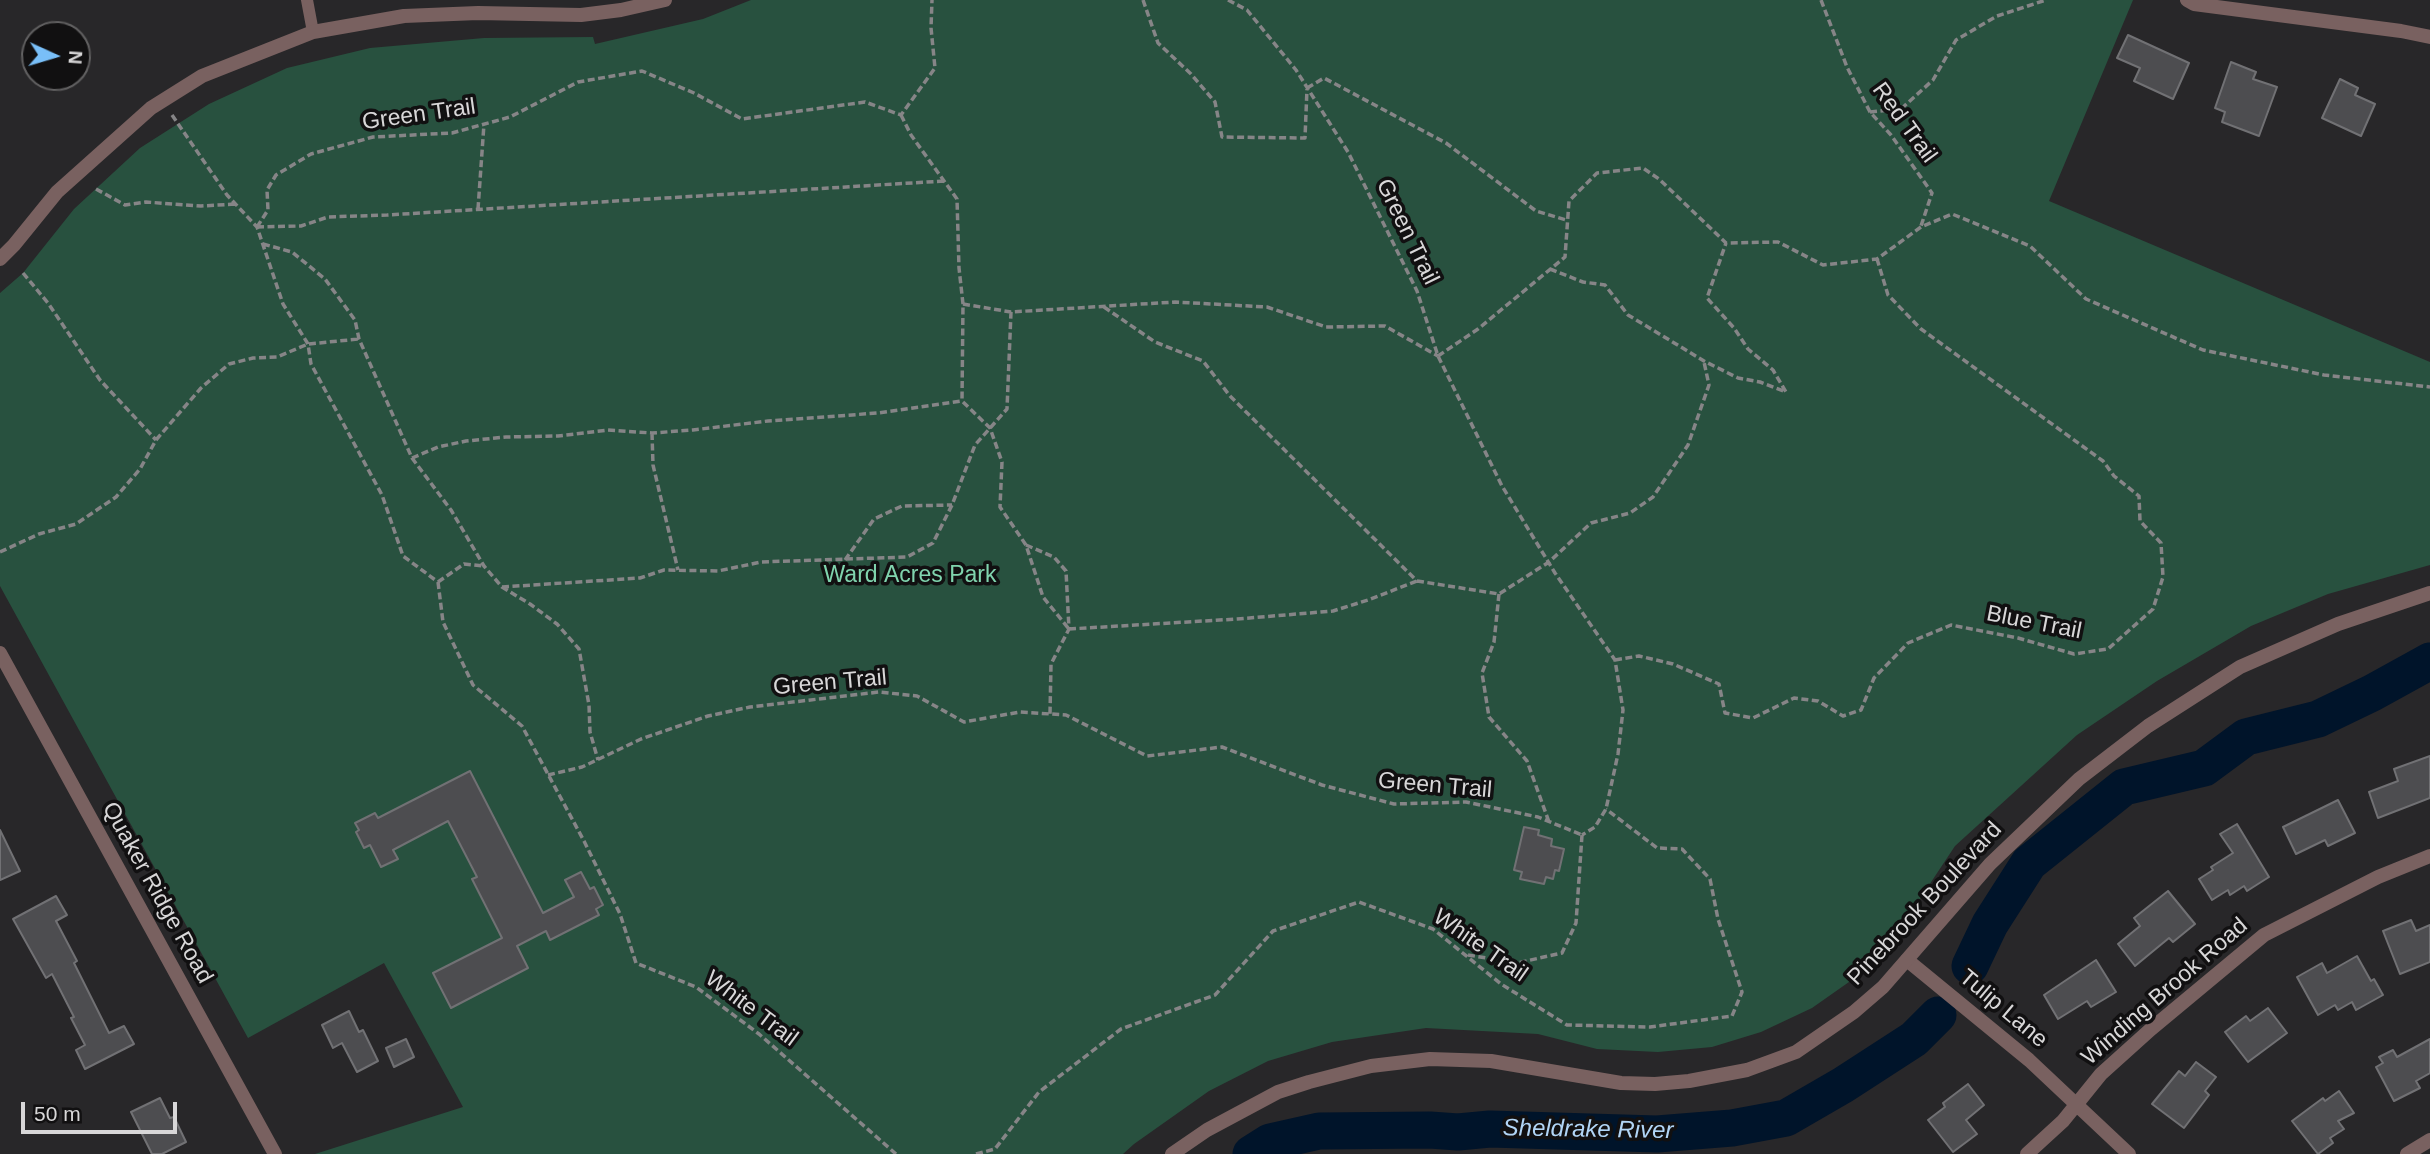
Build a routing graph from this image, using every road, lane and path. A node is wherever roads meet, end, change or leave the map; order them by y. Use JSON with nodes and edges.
{"nodes":[{"id":1,"x":307,"y":0,"type":"edge"},
{"id":2,"x":665,"y":0,"type":"edge"},
{"id":3,"x":932,"y":0,"type":"edge"},
{"id":4,"x":1143,"y":0,"type":"edge"},
{"id":5,"x":1228,"y":0,"type":"edge"},
{"id":6,"x":1821,"y":0,"type":"edge"},
{"id":7,"x":2046,"y":0,"type":"edge"},
{"id":8,"x":2187,"y":0,"type":"edge"},
{"id":9,"x":619,"y":5,"type":"edge"},
{"id":10,"x":476,"y":7,"type":"edge"},
{"id":11,"x":313,"y":32,"type":"junction"},
{"id":12,"x":2430,"y":37,"type":"edge"},
{"id":13,"x":1307,"y":88,"type":"junction"},
{"id":14,"x":163,"y":102,"type":"junction"},
{"id":15,"x":1870,"y":112,"type":"junction"},
{"id":16,"x":901,"y":115,"type":"junction"},
{"id":17,"x":484,"y":124,"type":"junction"},
{"id":18,"x":944,"y":181,"type":"junction"},
{"id":19,"x":96,"y":189,"type":"dead end"},
{"id":20,"x":236,"y":204,"type":"junction"},
{"id":21,"x":478,"y":209,"type":"junction"},
{"id":22,"x":1567,"y":220,"type":"junction"},
{"id":23,"x":257,"y":226,"type":"junction"},
{"id":24,"x":1921,"y":227,"type":"junction"},
{"id":25,"x":263,"y":243,"type":"junction"},
{"id":26,"x":1726,"y":243,"type":"junction"},
{"id":27,"x":0,"y":259,"type":"edge"},
{"id":28,"x":1877,"y":259,"type":"junction"},
{"id":29,"x":1550,"y":269,"type":"junction"},
{"id":30,"x":23,"y":273,"type":"dead end"},
{"id":31,"x":964,"y":304,"type":"junction"},
{"id":32,"x":1102,"y":306,"type":"junction"},
{"id":33,"x":1011,"y":312,"type":"junction"},
{"id":34,"x":359,"y":339,"type":"junction"},
{"id":35,"x":308,"y":344,"type":"junction"},
{"id":36,"x":1438,"y":356,"type":"junction"},
{"id":37,"x":1704,"y":361,"type":"junction"},
{"id":38,"x":2430,"y":387,"type":"edge"},
{"id":39,"x":962,"y":401,"type":"junction"},
{"id":40,"x":990,"y":428,"type":"junction"},
{"id":41,"x":652,"y":433,"type":"junction"},
{"id":42,"x":156,"y":440,"type":"junction"},
{"id":43,"x":412,"y":458,"type":"junction"},
{"id":44,"x":952,"y":505,"type":"junction"},
{"id":45,"x":1026,"y":545,"type":"junction"},
{"id":46,"x":0,"y":552,"type":"edge"},
{"id":47,"x":845,"y":560,"type":"junction"},
{"id":48,"x":1549,"y":562,"type":"junction"},
{"id":49,"x":484,"y":566,"type":"junction"},
{"id":50,"x":678,"y":570,"type":"junction"},
{"id":51,"x":1417,"y":581,"type":"junction"},
{"id":52,"x":438,"y":582,"type":"junction"},
{"id":53,"x":502,"y":587,"type":"junction"},
{"id":54,"x":2430,"y":593,"type":"edge"},
{"id":55,"x":1499,"y":594,"type":"junction"},
{"id":56,"x":1069,"y":629,"type":"junction"},
{"id":57,"x":0,"y":653,"type":"edge"},
{"id":58,"x":1615,"y":660,"type":"junction"},
{"id":59,"x":1050,"y":714,"type":"junction"},
{"id":60,"x":598,"y":760,"type":"junction"},
{"id":61,"x":548,"y":775,"type":"junction"},
{"id":62,"x":1606,"y":809,"type":"junction"},
{"id":63,"x":1549,"y":822,"type":"junction"},
{"id":64,"x":1582,"y":835,"type":"junction"},
{"id":65,"x":2430,"y":856,"type":"edge"},
{"id":66,"x":1466,"y":955,"type":"junction"},
{"id":67,"x":1907,"y":960,"type":"junction"},
{"id":68,"x":2077,"y":1104,"type":"junction"},
{"id":69,"x":2430,"y":1140,"type":"edge"},
{"id":70,"x":275,"y":1153,"type":"edge"},
{"id":71,"x":896,"y":1154,"type":"edge"},
{"id":72,"x":976,"y":1154,"type":"edge"},
{"id":73,"x":1172,"y":1154,"type":"edge"},
{"id":74,"x":2027,"y":1154,"type":"edge"},
{"id":75,"x":2129,"y":1154,"type":"edge"},
{"id":76,"x":2407,"y":1154,"type":"edge"}],
"edges":[{"from":1,"to":11,"type":"lane"},
{"from":2,"to":9,"type":"street"},
{"from":3,"to":16,"type":"path"},
{"from":4,"to":13,"type":"path"},
{"from":5,"to":13,"type":"path","name":"Green Trail"},
{"from":6,"to":15,"type":"path","name":"Red Trail"},
{"from":7,"to":15,"type":"path"},
{"from":8,"to":12,"type":"street"},
{"from":9,"to":10,"type":"street"},
{"from":10,"to":11,"type":"street"},
{"from":11,"to":14,"type":"street"},
{"from":13,"to":22,"type":"path"},
{"from":13,"to":36,"type":"path","name":"Green Trail"},
{"from":14,"to":20,"type":"path"},
{"from":14,"to":27,"type":"street"},
{"from":15,"to":24,"type":"path","name":"Red Trail"},
{"from":16,"to":17,"type":"path","name":"Green Trail"},
{"from":16,"to":18,"type":"path"},
{"from":17,"to":21,"type":"path"},
{"from":17,"to":23,"type":"path","name":"Green Trail"},
{"from":18,"to":21,"type":"path"},
{"from":18,"to":31,"type":"path"},
{"from":19,"to":20,"type":"path"},
{"from":20,"to":23,"type":"path"},
{"from":21,"to":23,"type":"path"},
{"from":22,"to":26,"type":"path"},
{"from":22,"to":29,"type":"path"},
{"from":23,"to":25,"type":"path"},
{"from":24,"to":28,"type":"path"},
{"from":24,"to":38,"type":"path"},
{"from":25,"to":34,"type":"path"},
{"from":25,"to":35,"type":"path"},
{"from":26,"to":28,"type":"path"},
{"from":26,"to":37,"type":"path"},
{"from":28,"to":58,"type":"path","name":"Blue Trail"},
{"from":29,"to":36,"type":"path"},
{"from":29,"to":37,"type":"path"},
{"from":30,"to":42,"type":"path"},
{"from":31,"to":33,"type":"path"},
{"from":31,"to":39,"type":"path"},
{"from":32,"to":33,"type":"path"},
{"from":32,"to":36,"type":"path"},
{"from":32,"to":51,"type":"path"},
{"from":33,"to":40,"type":"path"},
{"from":34,"to":35,"type":"path"},
{"from":34,"to":43,"type":"path"},
{"from":35,"to":42,"type":"path"},
{"from":35,"to":52,"type":"path"},
{"from":36,"to":48,"type":"path","name":"Green Trail"},
{"from":37,"to":48,"type":"path"},
{"from":39,"to":40,"type":"path"},
{"from":39,"to":41,"type":"path"},
{"from":40,"to":44,"type":"path"},
{"from":40,"to":45,"type":"path"},
{"from":41,"to":43,"type":"path"},
{"from":41,"to":50,"type":"path"},
{"from":42,"to":46,"type":"path"},
{"from":43,"to":49,"type":"path"},
{"from":44,"to":47,"type":"path"},
{"from":44,"to":47,"type":"path"},
{"from":45,"to":56,"type":"path"},
{"from":45,"to":56,"type":"path"},
{"from":47,"to":50,"type":"path"},
{"from":48,"to":55,"type":"path"},
{"from":48,"to":58,"type":"path","name":"Green Trail"},
{"from":49,"to":52,"type":"path"},
{"from":49,"to":53,"type":"path"},
{"from":50,"to":53,"type":"path"},
{"from":51,"to":55,"type":"path"},
{"from":51,"to":56,"type":"path"},
{"from":52,"to":61,"type":"path"},
{"from":53,"to":60,"type":"path"},
{"from":54,"to":67,"type":"street","name":"Pinebrook Boulevard"},
{"from":55,"to":63,"type":"path"},
{"from":56,"to":59,"type":"path"},
{"from":57,"to":70,"type":"street","name":"Quaker Ridge Road"},
{"from":58,"to":62,"type":"path","name":"Green Trail"},
{"from":59,"to":60,"type":"path","name":"Green Trail"},
{"from":59,"to":63,"type":"path","name":"Green Trail"},
{"from":60,"to":61,"type":"path","name":"Green Trail"},
{"from":61,"to":71,"type":"path","name":"White Trail"},
{"from":62,"to":64,"type":"path","name":"Green Trail"},
{"from":62,"to":66,"type":"path","name":"White Trail"},
{"from":63,"to":64,"type":"path","name":"Green Trail"},
{"from":64,"to":66,"type":"path"},
{"from":65,"to":68,"type":"street","name":"Winding Brook Road"},
{"from":66,"to":72,"type":"path","name":"White Trail"},
{"from":67,"to":68,"type":"street","name":"Tulip Lane"},
{"from":67,"to":73,"type":"street","name":"Pinebrook Boulevard"},
{"from":68,"to":74,"type":"street","name":"Winding Brook Road"},
{"from":68,"to":75,"type":"street","name":"Tulip Lane"},
{"from":69,"to":76,"type":"street"}]}
